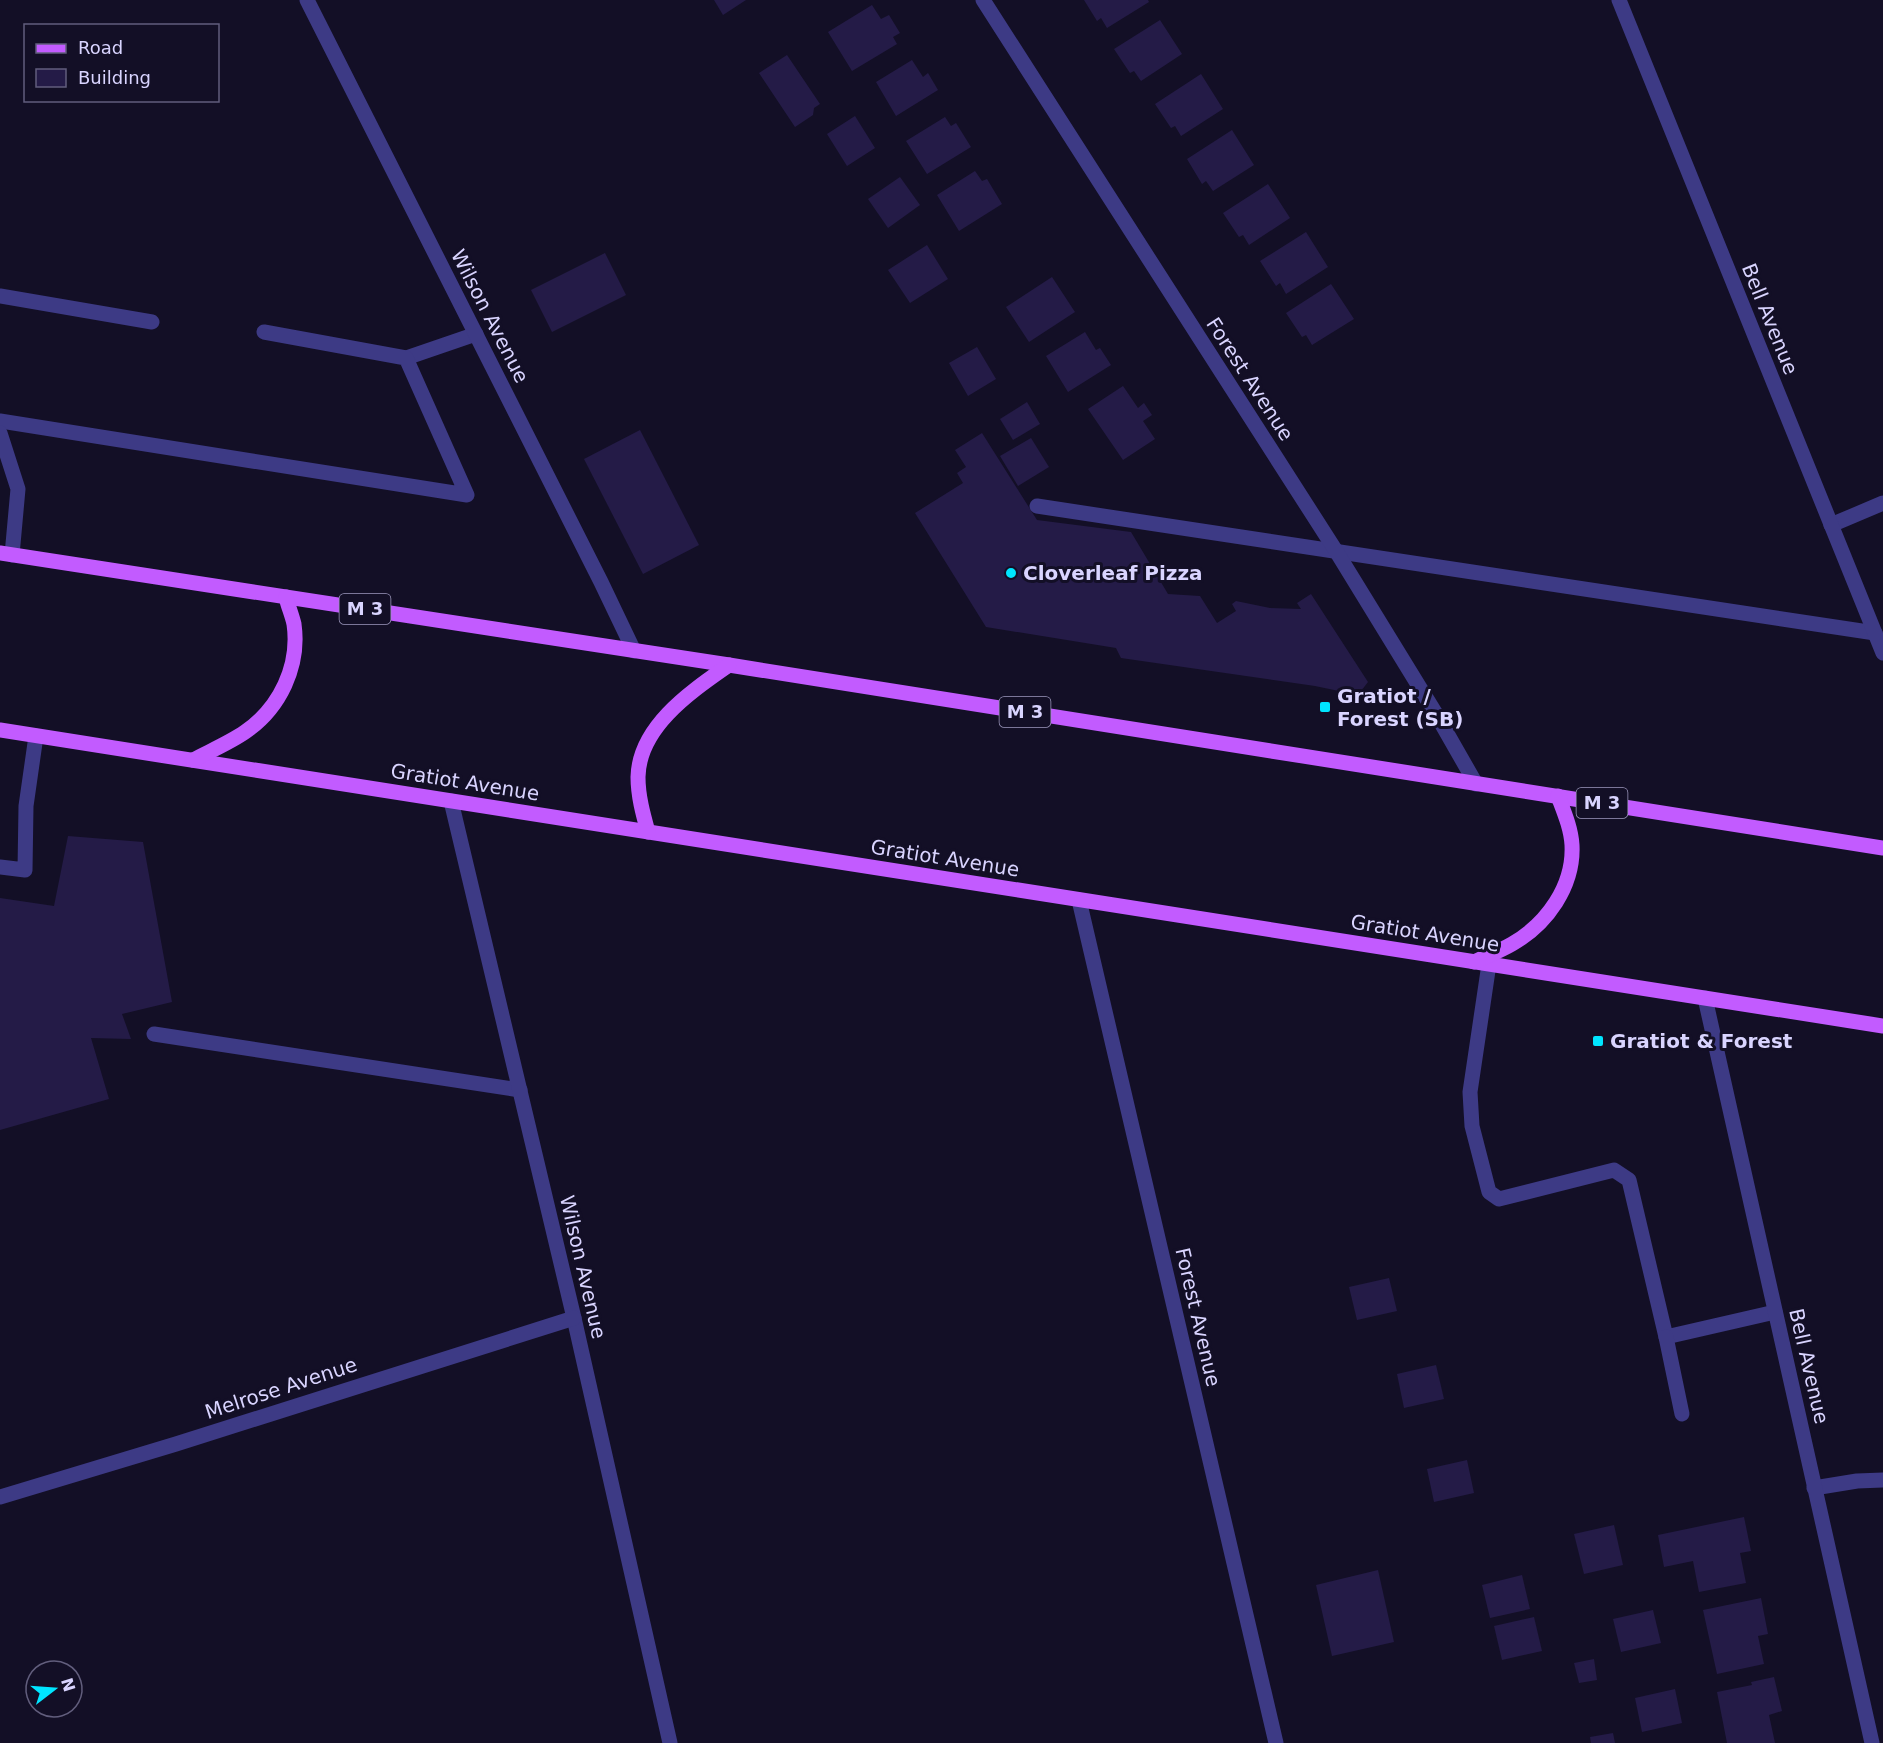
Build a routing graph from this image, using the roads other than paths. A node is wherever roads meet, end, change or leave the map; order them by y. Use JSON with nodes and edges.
{"nodes":[{"id":1,"x":307,"y":0,"type":"edge"},
{"id":2,"x":983,"y":0,"type":"edge"},
{"id":3,"x":1619,"y":0,"type":"edge"},
{"id":4,"x":0,"y":296,"type":"edge"},
{"id":5,"x":152,"y":322,"type":"dead end"},
{"id":6,"x":264,"y":332,"type":"dead end"},
{"id":7,"x":476,"y":334,"type":"junction"},
{"id":8,"x":406,"y":358,"type":"junction"},
{"id":9,"x":0,"y":421,"type":"edge"},
{"id":10,"x":0,"y":433,"type":"edge"},
{"id":11,"x":1883,"y":503,"type":"edge"},
{"id":12,"x":1037,"y":506,"type":"dead end"},
{"id":13,"x":1832,"y":525,"type":"junction"},
{"id":14,"x":1336,"y":551,"type":"junction"},
{"id":15,"x":6,"y":554,"type":"edge"},
{"id":16,"x":286,"y":597,"type":"junction"},
{"id":17,"x":1875,"y":633,"type":"junction"},
{"id":18,"x":634,"y":651,"type":"junction"},
{"id":19,"x":1883,"y":653,"type":"edge"},
{"id":20,"x":729,"y":665,"type":"junction"},
{"id":21,"x":0,"y":730,"type":"edge"},
{"id":22,"x":36,"y":736,"type":"junction"},
{"id":23,"x":193,"y":760,"type":"junction"},
{"id":24,"x":1476,"y":784,"type":"junction"},
{"id":25,"x":1558,"y":796,"type":"junction"},
{"id":26,"x":452,"y":801,"type":"junction"},
{"id":27,"x":648,"y":832,"type":"junction"},
{"id":28,"x":1883,"y":848,"type":"edge"},
{"id":29,"x":0,"y":867,"type":"edge"},
{"id":30,"x":1079,"y":900,"type":"junction"},
{"id":31,"x":1482,"y":963,"type":"junction"},
{"id":32,"x":1705,"y":998,"type":"junction"},
{"id":33,"x":1883,"y":1026,"type":"edge"},
{"id":34,"x":154,"y":1034,"type":"dead end"},
{"id":35,"x":520,"y":1090,"type":"junction"},
{"id":36,"x":1775,"y":1311,"type":"junction"},
{"id":37,"x":574,"y":1318,"type":"junction"},
{"id":38,"x":1666,"y":1337,"type":"junction"},
{"id":39,"x":1682,"y":1414,"type":"dead end"},
{"id":40,"x":1883,"y":1480,"type":"edge"},
{"id":41,"x":1814,"y":1488,"type":"junction"},
{"id":42,"x":0,"y":1497,"type":"edge"},
{"id":43,"x":670,"y":1743,"type":"edge"},
{"id":44,"x":1276,"y":1743,"type":"edge"},
{"id":45,"x":1872,"y":1743,"type":"edge"}],
"edges":[{"from":1,"to":7,"type":"street","name":"Wilson Avenue"},
{"from":2,"to":14,"type":"street","name":"Forest Avenue"},
{"from":3,"to":13,"type":"street","name":"Bell Avenue"},
{"from":4,"to":5,"type":"street"},
{"from":6,"to":8,"type":"street"},
{"from":7,"to":8,"type":"street"},
{"from":7,"to":18,"type":"street","name":"Wilson Avenue"},
{"from":8,"to":9,"type":"street"},
{"from":10,"to":15,"type":"street"},
{"from":11,"to":13,"type":"street"},
{"from":12,"to":14,"type":"street"},
{"from":13,"to":17,"type":"street","name":"Bell Avenue"},
{"from":14,"to":17,"type":"street"},
{"from":14,"to":24,"type":"street","name":"Forest Avenue"},
{"from":15,"to":16,"type":"main road","number":"M 3"},
{"from":16,"to":18,"type":"main road","number":"M 3"},
{"from":16,"to":23,"type":"main road"},
{"from":17,"to":19,"type":"street","name":"Bell Avenue"},
{"from":18,"to":20,"type":"main road","number":"M 3"},
{"from":20,"to":24,"type":"main road","number":"M 3"},
{"from":20,"to":27,"type":"main road"},
{"from":21,"to":22,"type":"main road","name":"Gratiot Avenue"},
{"from":22,"to":23,"type":"main road","name":"Gratiot Avenue"},
{"from":22,"to":29,"type":"street"},
{"from":23,"to":26,"type":"main road","name":"Gratiot Avenue"},
{"from":24,"to":25,"type":"main road","number":"M 3"},
{"from":25,"to":28,"type":"main road","number":"M 3"},
{"from":25,"to":31,"type":"main road"},
{"from":26,"to":27,"type":"main road","name":"Gratiot Avenue"},
{"from":26,"to":35,"type":"street","name":"Wilson Avenue"},
{"from":27,"to":30,"type":"main road","name":"Gratiot Avenue"},
{"from":30,"to":31,"type":"main road","name":"Gratiot Avenue"},
{"from":30,"to":44,"type":"street","name":"Forest Avenue"},
{"from":31,"to":32,"type":"main road","name":"Gratiot Avenue"},
{"from":31,"to":38,"type":"street"},
{"from":32,"to":33,"type":"main road","name":"Gratiot Avenue"},
{"from":32,"to":36,"type":"street","name":"Bell Avenue"},
{"from":34,"to":35,"type":"street"},
{"from":35,"to":37,"type":"street","name":"Wilson Avenue"},
{"from":36,"to":38,"type":"street"},
{"from":36,"to":41,"type":"street","name":"Bell Avenue"},
{"from":37,"to":42,"type":"street","name":"Melrose Avenue"},
{"from":37,"to":43,"type":"street","name":"Wilson Avenue"},
{"from":38,"to":39,"type":"street"},
{"from":40,"to":41,"type":"street"},
{"from":41,"to":45,"type":"street","name":"Bell Avenue"}]}
